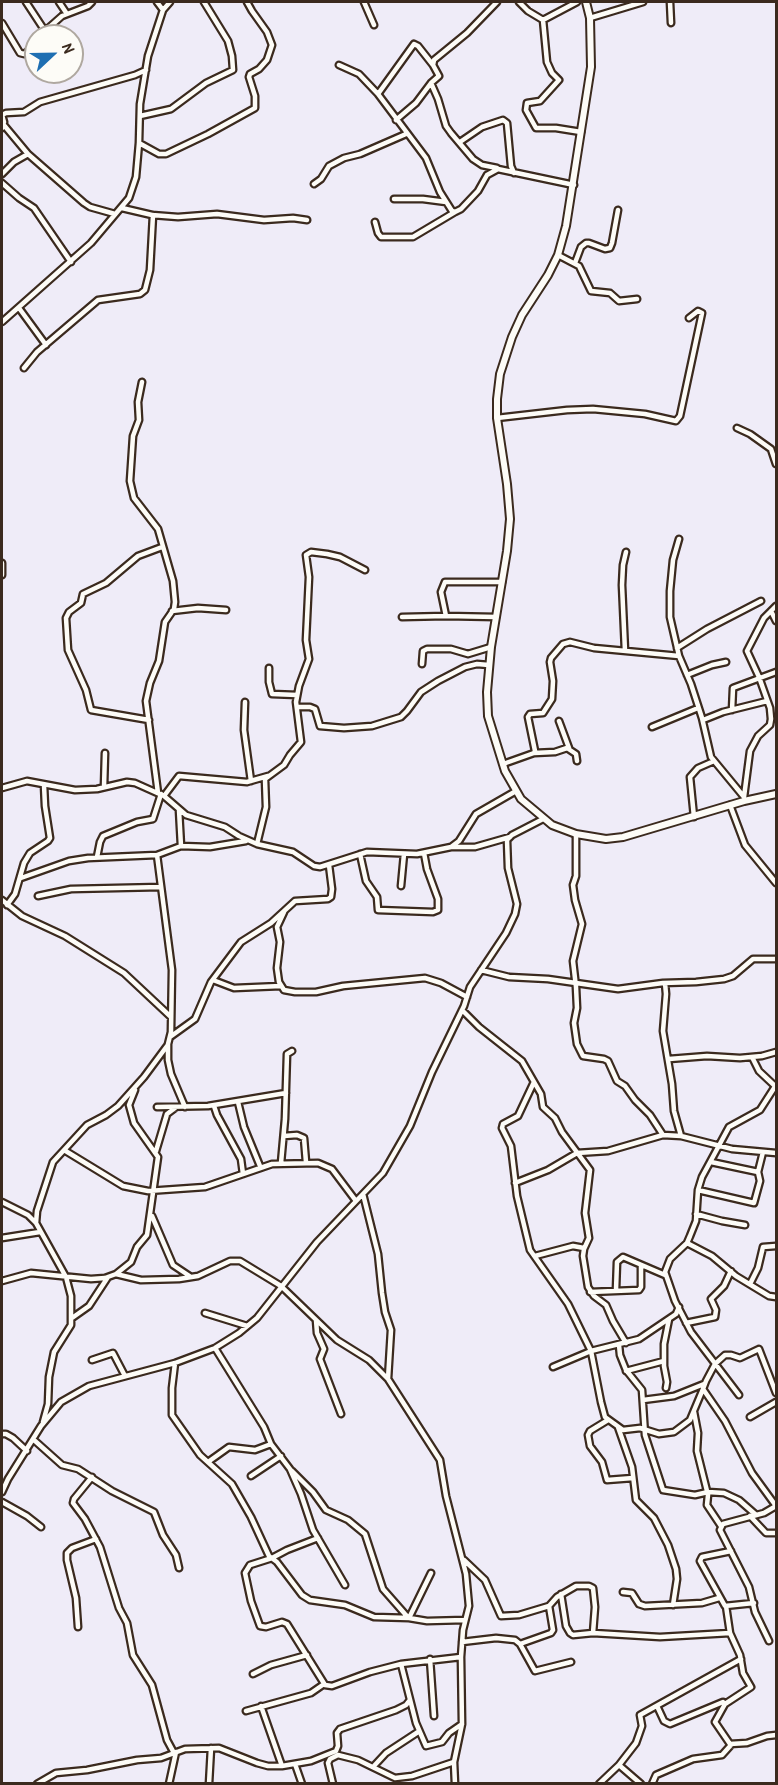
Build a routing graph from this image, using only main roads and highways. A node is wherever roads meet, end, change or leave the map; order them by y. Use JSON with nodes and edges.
{"nodes":[{"id":1,"x":586,"y":2,"type":"edge"},
{"id":2,"x":777,"y":794,"type":"edge"}],
"edges":[{"from":1,"to":2,"type":"main road"}]}
